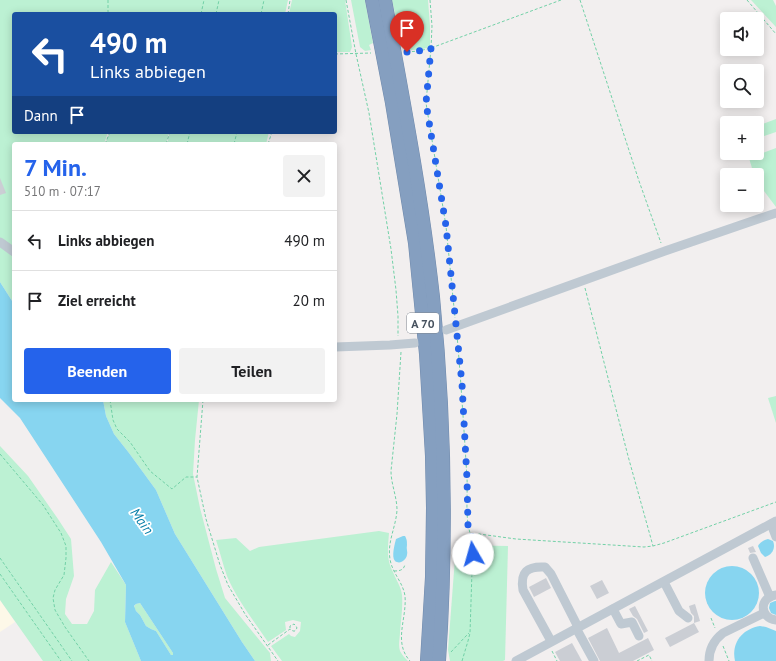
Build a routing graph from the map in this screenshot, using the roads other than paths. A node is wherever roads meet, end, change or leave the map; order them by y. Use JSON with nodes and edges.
{"nodes":[{"id":1,"x":372,"y":0,"type":"edge"},
{"id":2,"x":384,"y":0,"type":"edge"},
{"id":3,"x":776,"y":213,"type":"edge"},
{"id":4,"x":0,"y":242,"type":"edge"},
{"id":5,"x":12,"y":251,"type":"edge"},
{"id":6,"x":446,"y":330,"type":"dead end"},
{"id":7,"x":415,"y":342,"type":"dead end"},
{"id":8,"x":337,"y":347,"type":"edge"},
{"id":9,"x":773,"y":523,"type":"edge"},
{"id":10,"x":776,"y":537,"type":"edge"},
{"id":11,"x":753,"y":558,"type":"dead end"},
{"id":12,"x":664,"y":582,"type":"junction"},
{"id":13,"x":773,"y":596,"type":"edge"},
{"id":14,"x":613,"y":609,"type":"junction"},
{"id":15,"x":764,"y":613,"type":"junction"},
{"id":16,"x":688,"y":618,"type":"dead end"},
{"id":17,"x":776,"y":620,"type":"edge"},
{"id":18,"x":577,"y":628,"type":"junction"},
{"id":19,"x":639,"y":636,"type":"dead end"},
{"id":20,"x":549,"y":642,"type":"junction"},
{"id":21,"x":436,"y":656,"type":"edge"},
{"id":22,"x":516,"y":661,"type":"edge"},
{"id":23,"x":594,"y":661,"type":"edge"},
{"id":24,"x":710,"y":661,"type":"edge"}],
"edges":[{"from":1,"to":21,"type":"highway","number":"A 70"},
{"from":2,"to":21,"type":"highway","number":"A 70"},
{"from":3,"to":6,"type":"street"},
{"from":4,"to":5,"type":"street"},
{"from":7,"to":8,"type":"street"},
{"from":9,"to":10,"type":"street"},
{"from":9,"to":12,"type":"street"},
{"from":11,"to":13,"type":"street"},
{"from":12,"to":14,"type":"street"},
{"from":12,"to":16,"type":"street"},
{"from":13,"to":15,"type":"street"},
{"from":14,"to":18,"type":"street"},
{"from":14,"to":19,"type":"street"},
{"from":15,"to":17,"type":"street"},
{"from":15,"to":24,"type":"street"},
{"from":18,"to":20,"type":"street"},
{"from":18,"to":20,"type":"street"},
{"from":18,"to":23,"type":"street"},
{"from":20,"to":22,"type":"street"}]}
